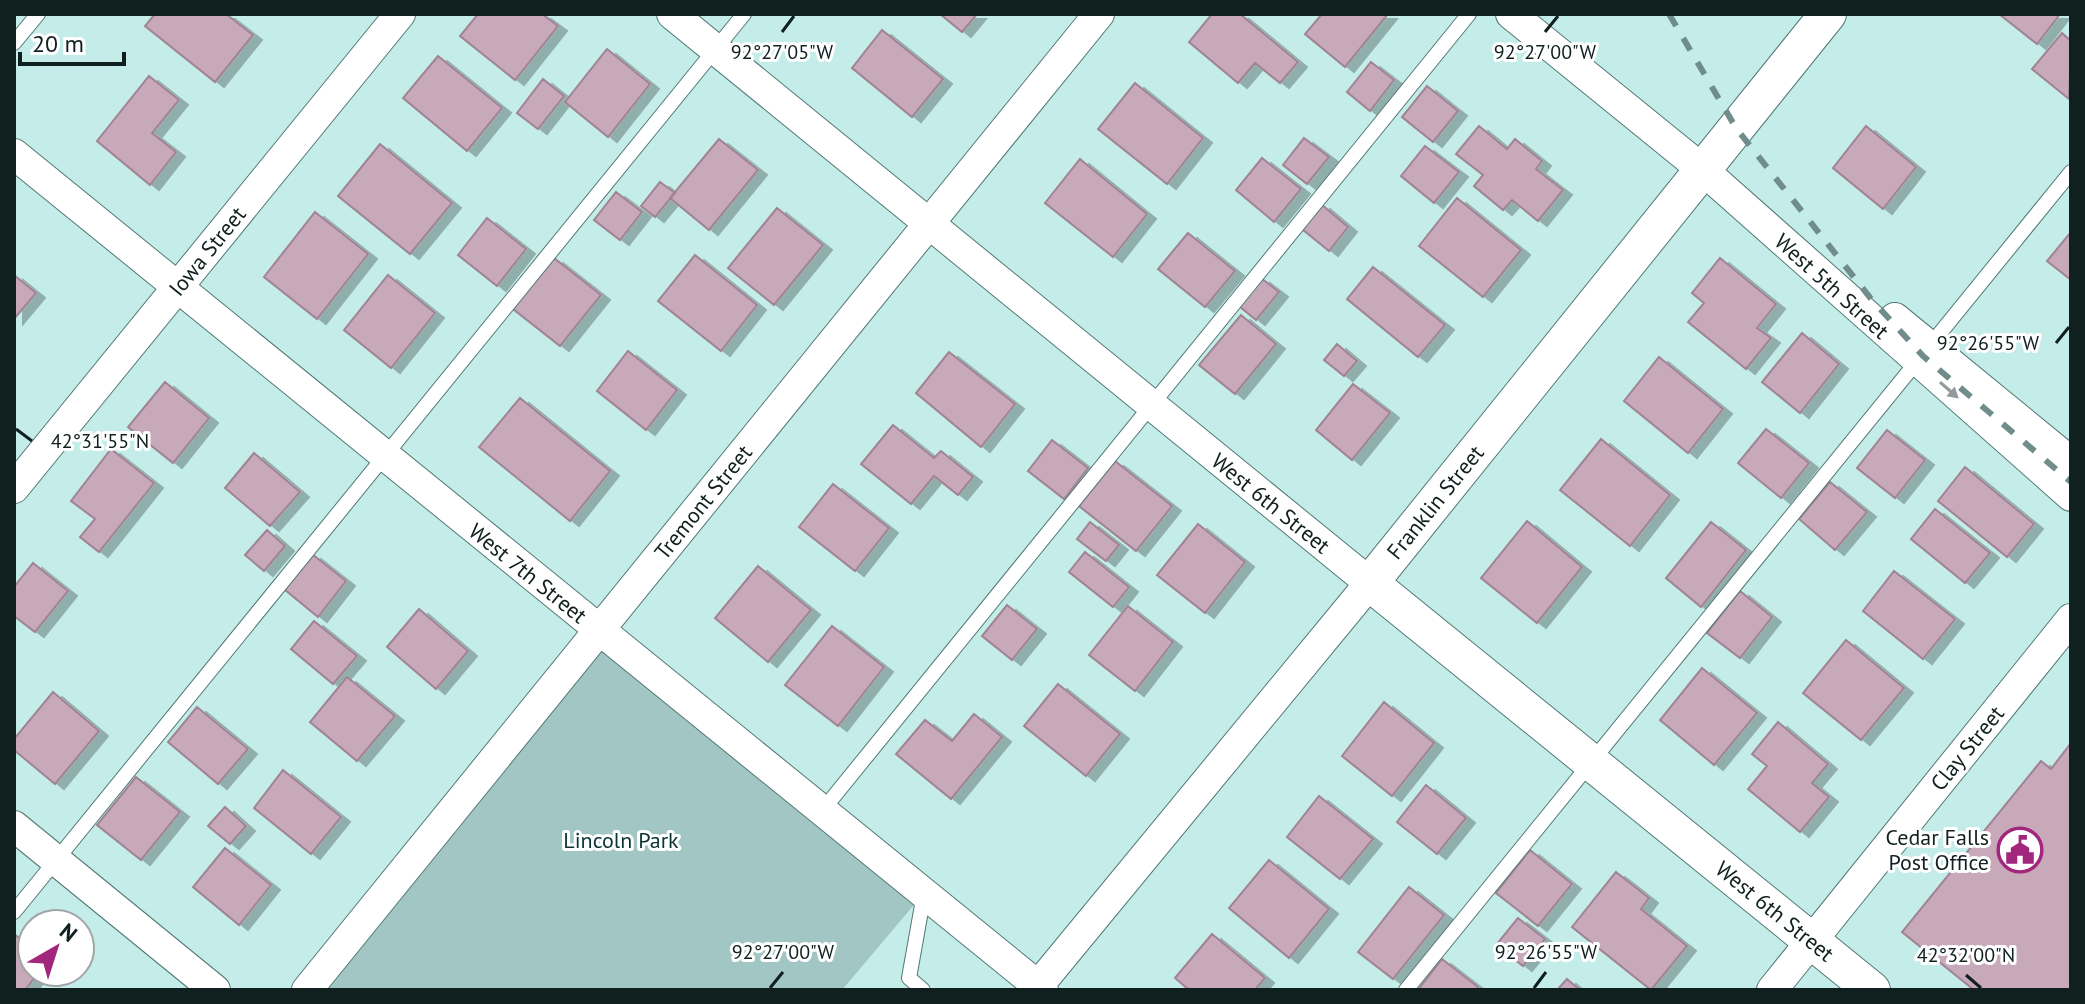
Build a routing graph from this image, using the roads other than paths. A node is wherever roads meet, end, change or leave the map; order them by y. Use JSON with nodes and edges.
{"nodes":[{"id":1,"x":38,"y":14,"type":"edge"},
{"id":2,"x":400,"y":14,"type":"edge"},
{"id":3,"x":672,"y":14,"type":"edge"},
{"id":4,"x":744,"y":14,"type":"edge"},
{"id":5,"x":1099,"y":14,"type":"edge"},
{"id":6,"x":1469,"y":14,"type":"edge"},
{"id":7,"x":1511,"y":14,"type":"edge"},
{"id":8,"x":1828,"y":14,"type":"edge"},
{"id":9,"x":14,"y":43,"type":"edge"},
{"id":10,"x":715,"y":49,"type":"junction"},
{"id":11,"x":14,"y":154,"type":"edge"},
{"id":12,"x":1703,"y":170,"type":"junction"},
{"id":13,"x":2071,"y":172,"type":"edge"},
{"id":14,"x":931,"y":225,"type":"junction"},
{"id":15,"x":177,"y":287,"type":"junction"},
{"id":16,"x":1924,"y":354,"type":"junction"},
{"id":17,"x":1149,"y":406,"type":"junction"},
{"id":18,"x":384,"y":456,"type":"junction"},
{"id":19,"x":2071,"y":462,"type":"edge"},
{"id":20,"x":14,"y":488,"type":"edge"},
{"id":21,"x":2071,"y":496,"type":"edge"},
{"id":22,"x":1370,"y":583,"type":"junction"},
{"id":23,"x":2071,"y":619,"type":"edge"},
{"id":24,"x":599,"y":630,"type":"junction"},
{"id":25,"x":1589,"y":761,"type":"junction"},
{"id":26,"x":822,"y":811,"type":"junction"},
{"id":27,"x":14,"y":826,"type":"edge"},
{"id":28,"x":56,"y":860,"type":"junction"},
{"id":29,"x":924,"y":893,"type":"junction"},
{"id":30,"x":14,"y":912,"type":"edge"},
{"id":31,"x":1812,"y":941,"type":"junction"},
{"id":32,"x":1041,"y":988,"type":"edge"},
{"id":33,"x":215,"y":990,"type":"edge"},
{"id":34,"x":307,"y":990,"type":"edge"},
{"id":35,"x":923,"y":990,"type":"edge"},
{"id":36,"x":1406,"y":990,"type":"edge"},
{"id":37,"x":1772,"y":990,"type":"edge"},
{"id":38,"x":1872,"y":990,"type":"edge"}],
"edges":[{"from":1,"to":9,"type":"lane"},
{"from":2,"to":15,"type":"street","name":"Iowa Street"},
{"from":3,"to":10,"type":"street","name":"West 6th Street"},
{"from":4,"to":10,"type":"lane"},
{"from":5,"to":14,"type":"street","name":"Tremont Street"},
{"from":6,"to":17,"type":"lane"},
{"from":7,"to":12,"type":"street","name":"West 5th Street"},
{"from":8,"to":12,"type":"street","name":"Franklin Street"},
{"from":10,"to":14,"type":"street","name":"West 6th Street"},
{"from":10,"to":18,"type":"lane"},
{"from":11,"to":15,"type":"street","name":"West 7th Street"},
{"from":12,"to":16,"type":"street","name":"West 5th Street"},
{"from":12,"to":22,"type":"street","name":"Franklin Street"},
{"from":13,"to":16,"type":"lane"},
{"from":14,"to":17,"type":"street","name":"West 6th Street"},
{"from":14,"to":24,"type":"street","name":"Tremont Street"},
{"from":15,"to":18,"type":"street","name":"West 7th Street"},
{"from":15,"to":20,"type":"street","name":"Iowa Street"},
{"from":16,"to":19,"type":"street","name":"West 5th Street"},
{"from":16,"to":21,"type":"street","name":"West 5th Street","one_way":true},
{"from":16,"to":25,"type":"lane"},
{"from":17,"to":22,"type":"street","name":"West 6th Street"},
{"from":17,"to":26,"type":"lane"},
{"from":18,"to":24,"type":"street","name":"West 7th Street"},
{"from":18,"to":28,"type":"lane"},
{"from":22,"to":25,"type":"street","name":"West 6th Street"},
{"from":22,"to":32,"type":"street","name":"Franklin Street"},
{"from":23,"to":31,"type":"street","name":"Clay Street"},
{"from":24,"to":26,"type":"street","name":"West 7th Street"},
{"from":24,"to":34,"type":"street","name":"Tremont Street"},
{"from":25,"to":31,"type":"street","name":"West 6th Street"},
{"from":25,"to":36,"type":"lane"},
{"from":26,"to":29,"type":"street","name":"West 7th Street"},
{"from":27,"to":28,"type":"street"},
{"from":28,"to":30,"type":"lane"},
{"from":28,"to":33,"type":"street"},
{"from":29,"to":32,"type":"street","name":"West 7th Street"},
{"from":29,"to":35,"type":"lane"},
{"from":31,"to":37,"type":"street","name":"Clay Street"},
{"from":31,"to":38,"type":"street","name":"West 6th Street"}]}
